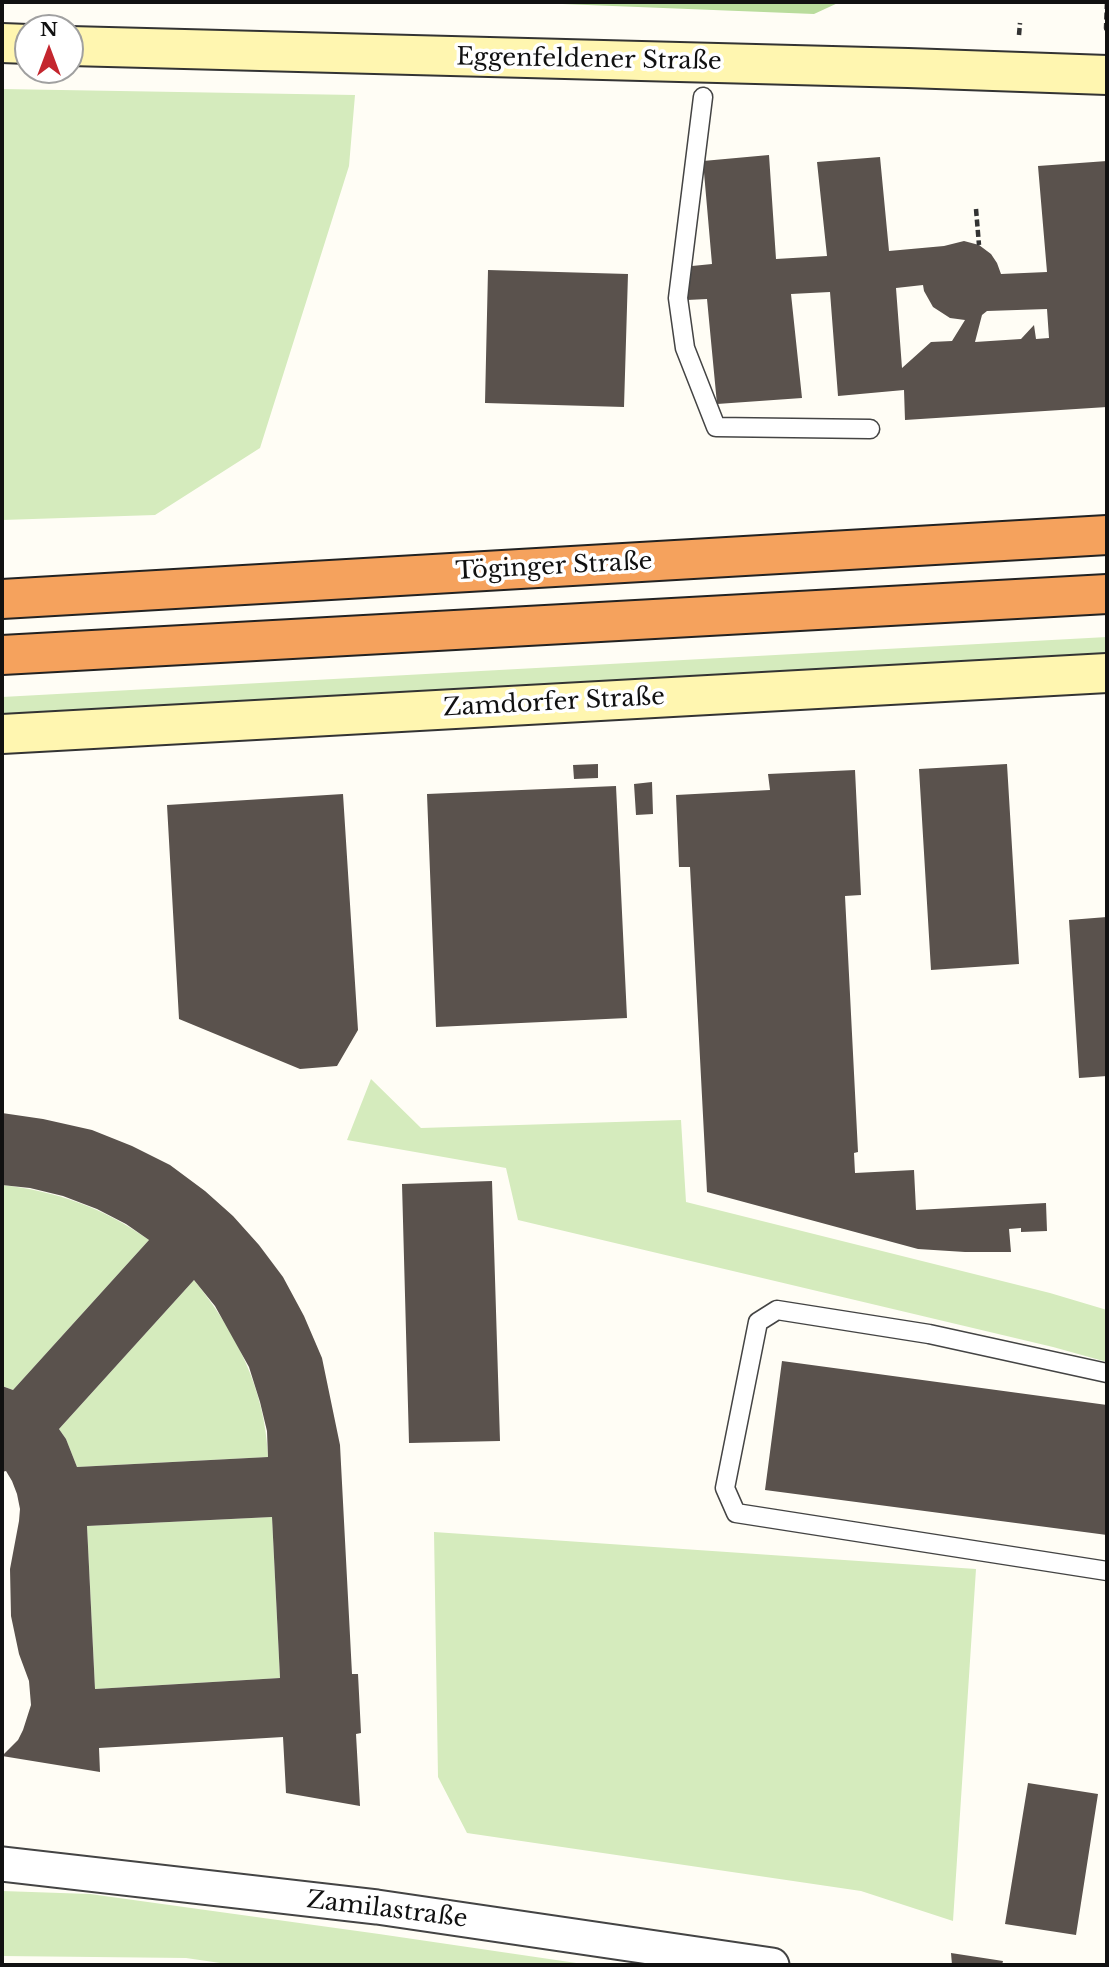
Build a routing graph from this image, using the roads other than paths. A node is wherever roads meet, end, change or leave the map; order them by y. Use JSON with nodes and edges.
{"nodes":[{"id":1,"x":84,"y":46,"type":"edge"},
{"id":2,"x":1107,"y":75,"type":"edge"},
{"id":3,"x":704,"y":97,"type":"dead end"},
{"id":4,"x":870,"y":429,"type":"dead end"},
{"id":5,"x":1107,"y":535,"type":"edge"},
{"id":6,"x":1107,"y":594,"type":"edge"},
{"id":7,"x":2,"y":599,"type":"edge"},
{"id":8,"x":2,"y":655,"type":"edge"},
{"id":9,"x":1107,"y":673,"type":"edge"},
{"id":10,"x":2,"y":734,"type":"edge"},
{"id":11,"x":1107,"y":1373,"type":"edge"},
{"id":12,"x":1107,"y":1571,"type":"edge"},
{"id":13,"x":2,"y":1864,"type":"edge"},
{"id":14,"x":685,"y":1959,"type":"edge"},
{"id":15,"x":772,"y":1965,"type":"edge"}],
"edges":[{"from":1,"to":2,"type":"street","name":"Eggenfeldener Straße"},
{"from":3,"to":4,"type":"lane"},
{"from":5,"to":7,"type":"highway","name":"Töginger Straße"},
{"from":6,"to":8,"type":"highway"},
{"from":9,"to":10,"type":"street","name":"Zamdorfer Straße"},
{"from":11,"to":12,"type":"lane"},
{"from":13,"to":14,"type":"street","name":"Zamilastraße"},
{"from":14,"to":15,"type":"street","name":"Zamilastraße"}]}
